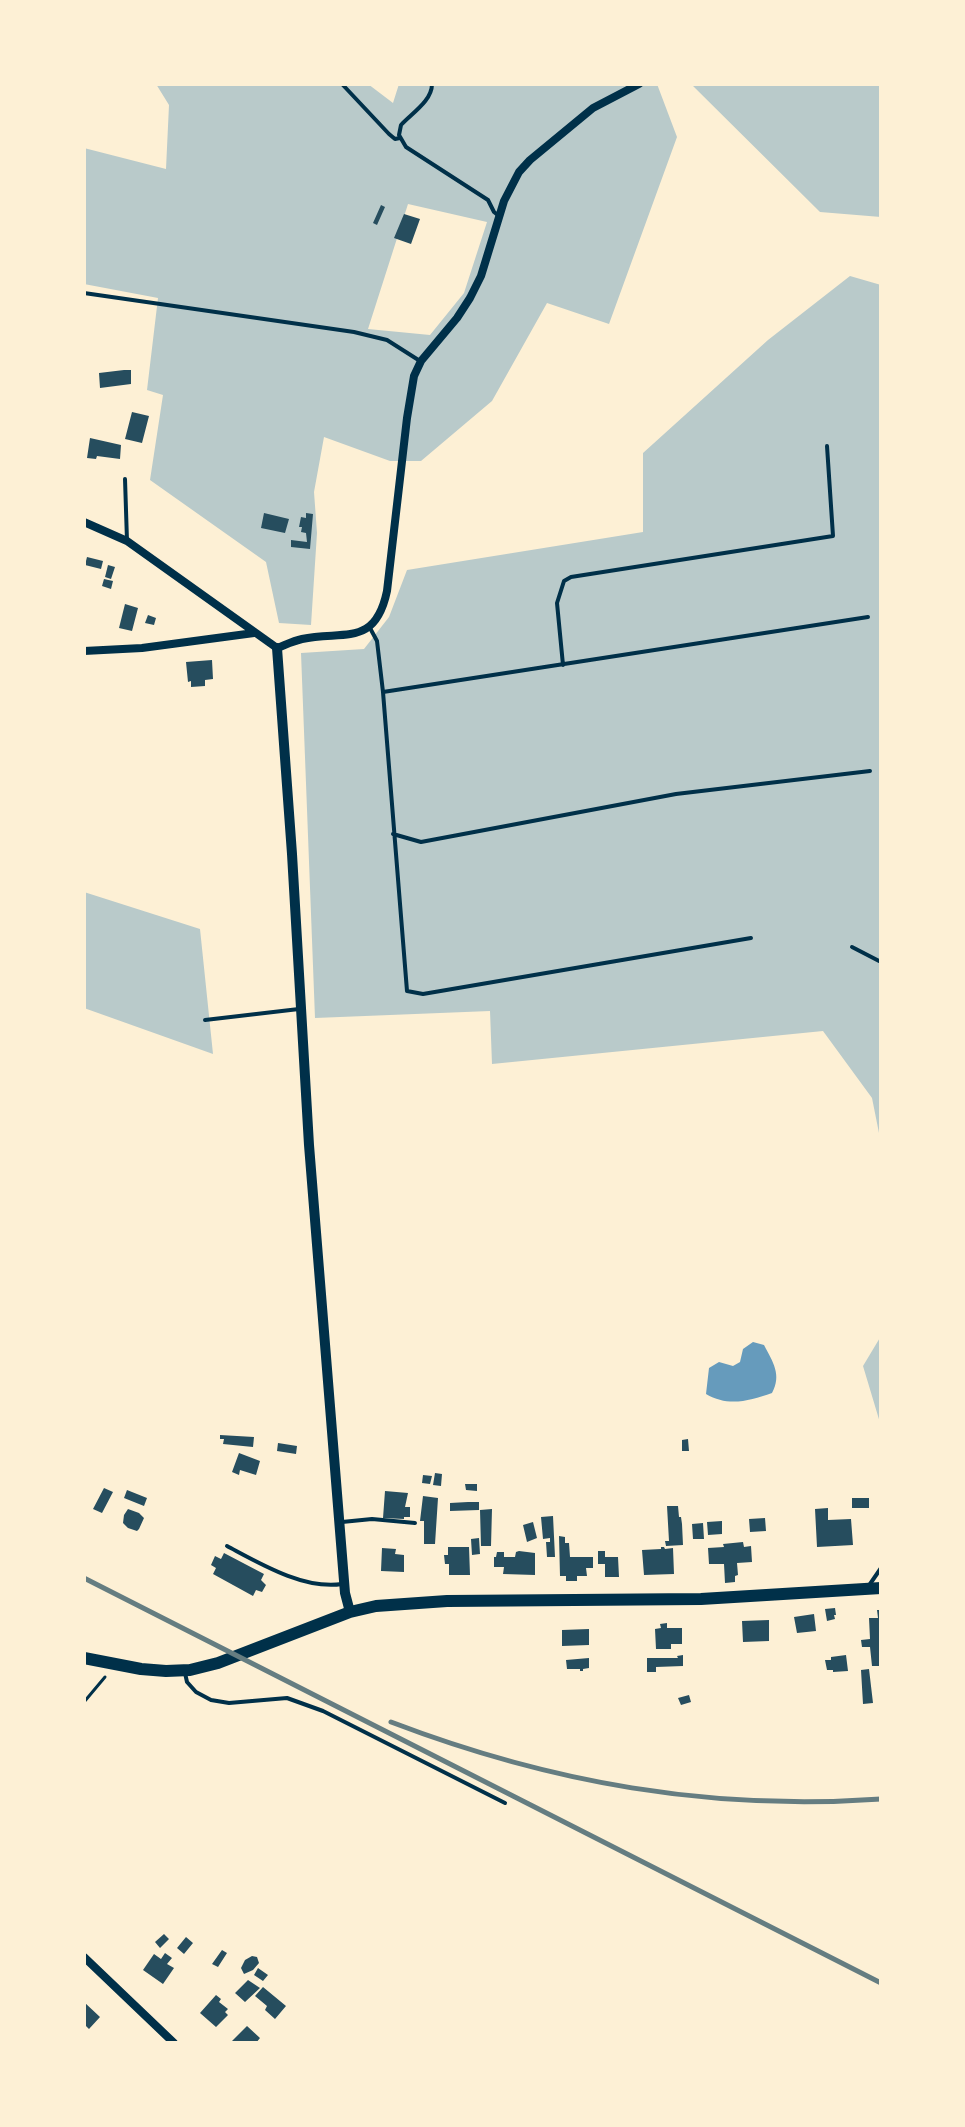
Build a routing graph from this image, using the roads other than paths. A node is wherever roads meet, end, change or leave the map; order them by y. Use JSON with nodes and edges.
{"nodes":[{"id":1,"x":342,"y":84,"type":"edge"},
{"id":2,"x":432,"y":84,"type":"edge"},
{"id":3,"x":639,"y":84,"type":"edge"},
{"id":4,"x":400,"y":138,"type":"junction"},
{"id":5,"x":499,"y":216,"type":"junction"},
{"id":6,"x":84,"y":293,"type":"edge"},
{"id":7,"x":421,"y":361,"type":"junction"},
{"id":8,"x":827,"y":446,"type":"dead end"},
{"id":9,"x":125,"y":479,"type":"dead end"},
{"id":10,"x":84,"y":522,"type":"edge"},
{"id":11,"x":127,"y":541,"type":"junction"},
{"id":12,"x":868,"y":617,"type":"dead end"},
{"id":13,"x":369,"y":626,"type":"junction"},
{"id":14,"x":254,"y":633,"type":"junction"},
{"id":15,"x":277,"y":648,"type":"junction"},
{"id":16,"x":84,"y":651,"type":"edge"},
{"id":17,"x":563,"y":665,"type":"junction"},
{"id":18,"x":383,"y":692,"type":"junction"},
{"id":19,"x":870,"y":771,"type":"dead end"},
{"id":20,"x":393,"y":834,"type":"junction"},
{"id":21,"x":751,"y":938,"type":"dead end"},
{"id":22,"x":852,"y":947,"type":"dead end"},
{"id":23,"x":881,"y":962,"type":"edge"},
{"id":24,"x":301,"y":1009,"type":"junction"},
{"id":25,"x":205,"y":1020,"type":"dead end"},
{"id":26,"x":339,"y":1522,"type":"junction"},
{"id":27,"x":415,"y":1523,"type":"dead end"},
{"id":28,"x":227,"y":1546,"type":"dead end"},
{"id":29,"x":881,"y":1568,"type":"edge"},
{"id":30,"x":344,"y":1584,"type":"junction"},
{"id":31,"x":881,"y":1588,"type":"edge"},
{"id":32,"x":867,"y":1590,"type":"junction"},
{"id":33,"x":350,"y":1612,"type":"junction"},
{"id":34,"x":84,"y":1658,"type":"edge"},
{"id":35,"x":184,"y":1671,"type":"junction"},
{"id":36,"x":505,"y":1803,"type":"dead end"},
{"id":37,"x":84,"y":1957,"type":"edge"},
{"id":38,"x":174,"y":2043,"type":"edge"}],
"edges":[{"from":1,"to":4,"type":"lane"},
{"from":2,"to":4,"type":"lane"},
{"from":3,"to":5,"type":"street"},
{"from":4,"to":5,"type":"lane"},
{"from":5,"to":7,"type":"street"},
{"from":6,"to":7,"type":"lane"},
{"from":7,"to":13,"type":"street"},
{"from":8,"to":17,"type":"lane"},
{"from":9,"to":11,"type":"lane"},
{"from":10,"to":11,"type":"street"},
{"from":11,"to":14,"type":"street"},
{"from":12,"to":17,"type":"lane"},
{"from":13,"to":15,"type":"street"},
{"from":13,"to":18,"type":"lane"},
{"from":14,"to":15,"type":"street"},
{"from":14,"to":16,"type":"street"},
{"from":15,"to":24,"type":"street"},
{"from":17,"to":18,"type":"lane"},
{"from":18,"to":20,"type":"lane"},
{"from":19,"to":20,"type":"lane"},
{"from":20,"to":21,"type":"lane"},
{"from":22,"to":23,"type":"lane"},
{"from":24,"to":25,"type":"lane"},
{"from":24,"to":26,"type":"street"},
{"from":26,"to":27,"type":"lane"},
{"from":26,"to":30,"type":"street"},
{"from":28,"to":30,"type":"lane"},
{"from":29,"to":32,"type":"lane"},
{"from":30,"to":33,"type":"street"},
{"from":31,"to":32,"type":"main road"},
{"from":32,"to":33,"type":"main road"},
{"from":33,"to":35,"type":"main road"},
{"from":34,"to":35,"type":"main road"},
{"from":35,"to":36,"type":"lane"},
{"from":37,"to":38,"type":"street"}]}
